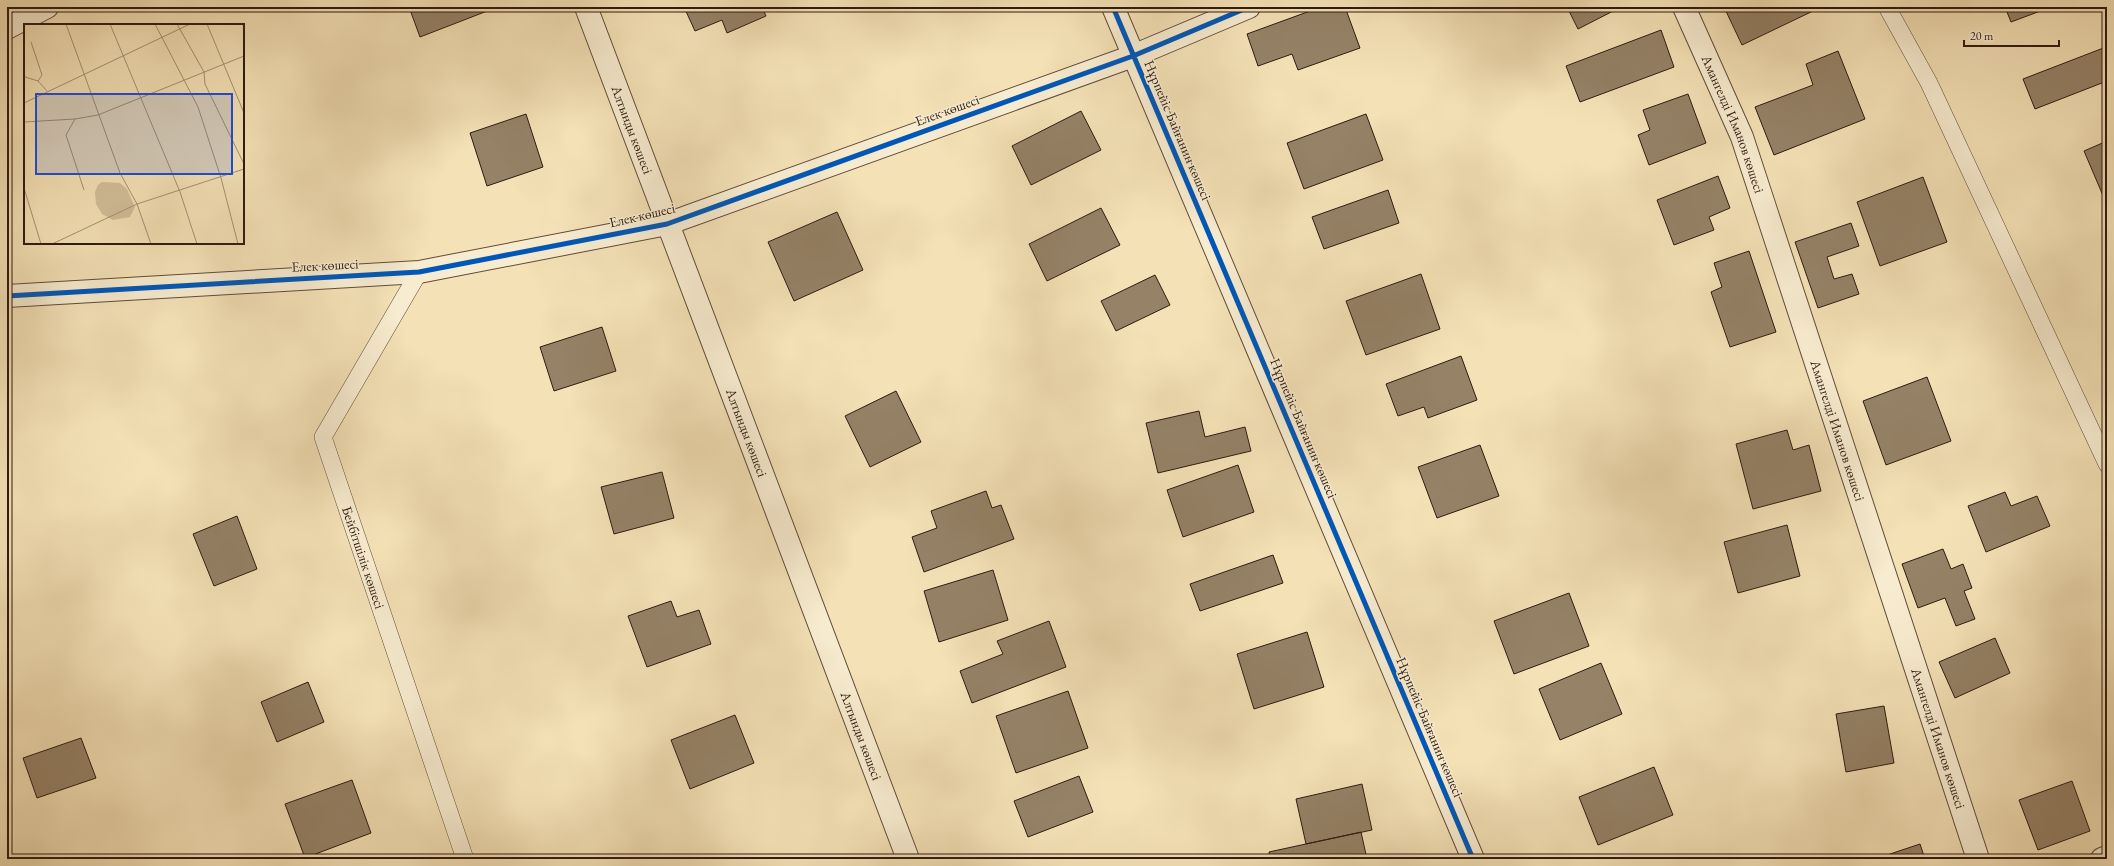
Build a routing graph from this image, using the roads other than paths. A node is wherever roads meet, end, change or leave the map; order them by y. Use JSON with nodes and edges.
{"nodes":[{"id":1,"x":47,"y":7,"type":"edge"},
{"id":2,"x":586,"y":7,"type":"edge"},
{"id":3,"x":1113,"y":7,"type":"edge"},
{"id":4,"x":1249,"y":7,"type":"edge"},
{"id":5,"x":1684,"y":7,"type":"edge"},
{"id":6,"x":1887,"y":7,"type":"edge"},
{"id":7,"x":7,"y":28,"type":"edge"},
{"id":8,"x":1133,"y":56,"type":"junction"},
{"id":9,"x":667,"y":224,"type":"junction"},
{"id":10,"x":419,"y":272,"type":"junction"},
{"id":11,"x":7,"y":296,"type":"edge"},
{"id":12,"x":2107,"y":464,"type":"edge"},
{"id":13,"x":2107,"y":857,"type":"edge"},
{"id":14,"x":465,"y":859,"type":"edge"},
{"id":15,"x":908,"y":859,"type":"edge"},
{"id":16,"x":1473,"y":859,"type":"edge"},
{"id":17,"x":1978,"y":859,"type":"edge"},
{"id":18,"x":2102,"y":859,"type":"edge"}],
"edges":[{"from":1,"to":7,"type":"street"},
{"from":2,"to":9,"type":"street","name":"Алтынды көшесі"},
{"from":3,"to":8,"type":"street","name":"Нұрпейіс Байғанин көшесі"},
{"from":4,"to":8,"type":"street","name":"Елек көшесі"},
{"from":5,"to":17,"type":"street","name":"Амангелді Иманов көшесі"},
{"from":6,"to":12,"type":"lane"},
{"from":8,"to":9,"type":"street","name":"Елек көшесі"},
{"from":8,"to":16,"type":"street","name":"Нұрпейіс Байғанин көшесі"},
{"from":9,"to":10,"type":"street","name":"Елек көшесі"},
{"from":9,"to":15,"type":"street","name":"Алтынды көшесі"},
{"from":10,"to":11,"type":"street","name":"Елек көшесі"},
{"from":10,"to":14,"type":"lane","name":"Бейбітшілік көшесі"},
{"from":13,"to":18,"type":"street"}]}
